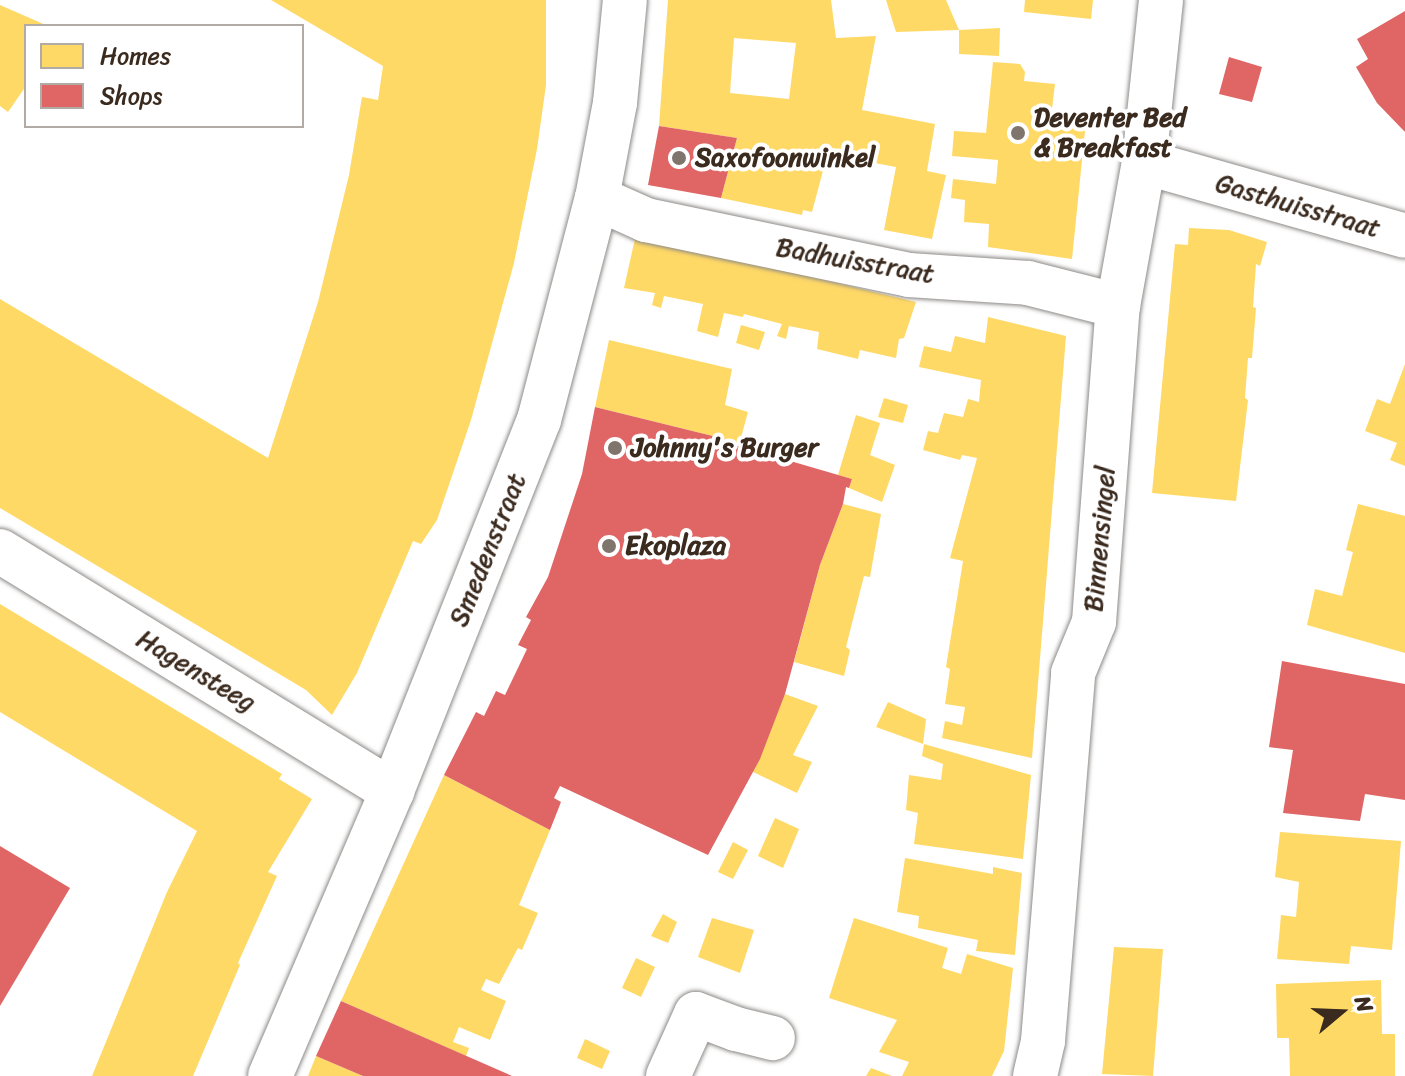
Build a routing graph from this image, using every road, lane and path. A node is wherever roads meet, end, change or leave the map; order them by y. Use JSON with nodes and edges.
{"nodes":[{"id":1,"x":625,"y":0,"type":"edge"},
{"id":2,"x":1161,"y":0,"type":"edge"},
{"id":3,"x":1144,"y":162,"type":"junction"},
{"id":4,"x":597,"y":198,"type":"junction"},
{"id":5,"x":1405,"y":236,"type":"edge"},
{"id":6,"x":1118,"y":306,"type":"junction"},
{"id":7,"x":0,"y":551,"type":"edge"},
{"id":8,"x":392,"y":791,"type":"junction"},
{"id":9,"x":773,"y":1038,"type":"dead end"},
{"id":10,"x":270,"y":1076,"type":"edge"},
{"id":11,"x":668,"y":1076,"type":"edge"},
{"id":12,"x":1035,"y":1076,"type":"edge"}],
"edges":[{"from":1,"to":4,"type":"street","name":"Smedenstraat"},
{"from":2,"to":3,"type":"street","name":"Binnensingel"},
{"from":3,"to":5,"type":"street","name":"Gasthuisstraat"},
{"from":3,"to":6,"type":"street","name":"Binnensingel"},
{"from":4,"to":6,"type":"street","name":"Badhuisstraat"},
{"from":4,"to":8,"type":"street","name":"Smedenstraat"},
{"from":6,"to":12,"type":"street","name":"Binnensingel"},
{"from":7,"to":8,"type":"street","name":"Hagensteeg"},
{"from":8,"to":10,"type":"street","name":"Smedenstraat"},
{"from":9,"to":11,"type":"street"}]}
